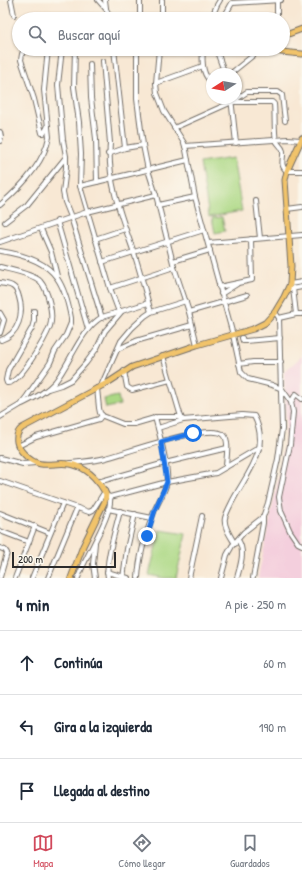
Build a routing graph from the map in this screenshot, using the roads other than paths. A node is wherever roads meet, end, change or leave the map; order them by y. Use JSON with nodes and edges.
{"nodes":[{"id":1,"x":11,"y":0,"type":"edge"},
{"id":2,"x":98,"y":0,"type":"edge"},
{"id":3,"x":105,"y":0,"type":"edge"},
{"id":4,"x":140,"y":0,"type":"edge"},
{"id":5,"x":162,"y":0,"type":"edge"},
{"id":6,"x":220,"y":0,"type":"edge"},
{"id":7,"x":277,"y":0,"type":"edge"},
{"id":8,"x":281,"y":0,"type":"edge"},
{"id":9,"x":106,"y":9,"type":"junction"},
{"id":10,"x":13,"y":12,"type":"edge"},
{"id":11,"x":108,"y":12,"type":"edge"},
{"id":12,"x":140,"y":12,"type":"edge"},
{"id":13,"x":162,"y":12,"type":"edge"},
{"id":14,"x":214,"y":12,"type":"edge"},
{"id":15,"x":227,"y":12,"type":"edge"},
{"id":16,"x":277,"y":12,"type":"edge"},
{"id":17,"x":302,"y":29,"type":"edge"},
{"id":18,"x":290,"y":33,"type":"edge"},
{"id":19,"x":290,"y":53,"type":"edge"},
{"id":20,"x":302,"y":54,"type":"edge"},
{"id":21,"x":22,"y":56,"type":"edge"},
{"id":22,"x":47,"y":56,"type":"edge"},
{"id":23,"x":61,"y":56,"type":"edge"},
{"id":24,"x":75,"y":56,"type":"edge"},
{"id":25,"x":115,"y":56,"type":"edge"},
{"id":26,"x":137,"y":56,"type":"edge"},
{"id":27,"x":158,"y":56,"type":"edge"},
{"id":28,"x":203,"y":56,"type":"edge"},
{"id":29,"x":219,"y":56,"type":"edge"},
{"id":30,"x":252,"y":56,"type":"edge"},
{"id":31,"x":103,"y":61,"type":"dead end"},
{"id":32,"x":90,"y":64,"type":"dead end"},
{"id":33,"x":203,"y":66,"type":"junction"},
{"id":34,"x":223,"y":68,"type":"edge"},
{"id":35,"x":237,"y":68,"type":"edge"},
{"id":36,"x":206,"y":73,"type":"edge"},
{"id":37,"x":156,"y":83,"type":"junction"},
{"id":38,"x":242,"y":95,"type":"edge"},
{"id":39,"x":242,"y":100,"type":"edge"},
{"id":40,"x":224,"y":104,"type":"edge"},
{"id":41,"x":232,"y":104,"type":"edge"},
{"id":42,"x":285,"y":121,"type":"dead end"},
{"id":43,"x":48,"y":126,"type":"junction"},
{"id":44,"x":174,"y":128,"type":"junction"},
{"id":45,"x":0,"y":132,"type":"edge"},
{"id":46,"x":302,"y":139,"type":"edge"},
{"id":47,"x":276,"y":140,"type":"junction"},
{"id":48,"x":0,"y":141,"type":"edge"},
{"id":49,"x":236,"y":143,"type":"junction"},
{"id":50,"x":143,"y":145,"type":"junction"},
{"id":51,"x":185,"y":146,"type":"junction"},
{"id":52,"x":125,"y":148,"type":"junction"},
{"id":53,"x":108,"y":154,"type":"junction"},
{"id":54,"x":66,"y":156,"type":"junction"},
{"id":55,"x":188,"y":160,"type":"junction"},
{"id":56,"x":148,"y":170,"type":"junction"},
{"id":57,"x":287,"y":171,"type":"junction"},
{"id":58,"x":302,"y":171,"type":"edge"},
{"id":59,"x":112,"y":178,"type":"junction"},
{"id":60,"x":97,"y":182,"type":"junction"},
{"id":61,"x":80,"y":186,"type":"junction"},
{"id":62,"x":156,"y":195,"type":"junction"},
{"id":63,"x":195,"y":197,"type":"junction"},
{"id":64,"x":256,"y":201,"type":"dead end"},
{"id":65,"x":118,"y":204,"type":"junction"},
{"id":66,"x":158,"y":204,"type":"junction"},
{"id":67,"x":0,"y":206,"type":"edge"},
{"id":68,"x":302,"y":207,"type":"edge"},
{"id":69,"x":287,"y":208,"type":"junction"},
{"id":70,"x":87,"y":212,"type":"junction"},
{"id":71,"x":71,"y":217,"type":"junction"},
{"id":72,"x":57,"y":221,"type":"junction"},
{"id":73,"x":5,"y":222,"type":"dead end"},
{"id":74,"x":41,"y":229,"type":"junction"},
{"id":75,"x":125,"y":229,"type":"junction"},
{"id":76,"x":204,"y":230,"type":"junction"},
{"id":77,"x":302,"y":235,"type":"edge"},
{"id":78,"x":289,"y":236,"type":"junction"},
{"id":79,"x":260,"y":238,"type":"junction"},
{"id":80,"x":95,"y":239,"type":"junction"},
{"id":81,"x":251,"y":239,"type":"junction"},
{"id":82,"x":168,"y":240,"type":"junction"},
{"id":83,"x":0,"y":242,"type":"edge"},
{"id":84,"x":208,"y":242,"type":"junction"},
{"id":85,"x":210,"y":250,"type":"junction"},
{"id":86,"x":0,"y":251,"type":"edge"},
{"id":87,"x":133,"y":252,"type":"junction"},
{"id":88,"x":173,"y":261,"type":"junction"},
{"id":89,"x":102,"y":262,"type":"junction"},
{"id":90,"x":0,"y":266,"type":"edge"},
{"id":91,"x":174,"y":267,"type":"junction"},
{"id":92,"x":58,"y":278,"type":"junction"},
{"id":93,"x":141,"y":278,"type":"junction"},
{"id":94,"x":302,"y":282,"type":"edge"},
{"id":95,"x":0,"y":283,"type":"edge"},
{"id":96,"x":239,"y":283,"type":"junction"},
{"id":97,"x":219,"y":287,"type":"junction"},
{"id":98,"x":290,"y":287,"type":"junction"},
{"id":99,"x":302,"y":287,"type":"edge"},
{"id":100,"x":110,"y":288,"type":"junction"},
{"id":101,"x":221,"y":294,"type":"junction"},
{"id":102,"x":247,"y":295,"type":"dead end"},
{"id":103,"x":186,"y":301,"type":"junction"},
{"id":104,"x":148,"y":303,"type":"junction"},
{"id":105,"x":224,"y":303,"type":"junction"},
{"id":106,"x":34,"y":311,"type":"dead end"},
{"id":107,"x":121,"y":312,"type":"junction"},
{"id":108,"x":151,"y":312,"type":"junction"},
{"id":109,"x":189,"y":312,"type":"junction"},
{"id":110,"x":275,"y":312,"type":"junction"},
{"id":111,"x":0,"y":313,"type":"edge"},
{"id":112,"x":296,"y":314,"type":"junction"},
{"id":113,"x":302,"y":314,"type":"edge"},
{"id":114,"x":102,"y":318,"type":"junction"},
{"id":115,"x":279,"y":318,"type":"junction"},
{"id":116,"x":192,"y":325,"type":"junction"},
{"id":117,"x":88,"y":329,"type":"junction"},
{"id":118,"x":0,"y":334,"type":"edge"},
{"id":119,"x":233,"y":335,"type":"junction"},
{"id":120,"x":242,"y":338,"type":"dead end"},
{"id":121,"x":280,"y":338,"type":"junction"},
{"id":122,"x":0,"y":339,"type":"edge"},
{"id":123,"x":197,"y":345,"type":"junction"},
{"id":124,"x":118,"y":349,"type":"junction"},
{"id":125,"x":163,"y":356,"type":"junction"},
{"id":126,"x":281,"y":362,"type":"junction"},
{"id":127,"x":239,"y":364,"type":"junction"},
{"id":128,"x":124,"y":371,"type":"junction"},
{"id":129,"x":170,"y":380,"type":"junction"},
{"id":130,"x":99,"y":387,"type":"junction"},
{"id":131,"x":282,"y":388,"type":"junction"},
{"id":132,"x":47,"y":389,"type":"junction"},
{"id":133,"x":296,"y":394,"type":"junction"},
{"id":134,"x":302,"y":395,"type":"edge"},
{"id":135,"x":302,"y":399,"type":"edge"},
{"id":136,"x":291,"y":402,"type":"junction"},
{"id":137,"x":20,"y":405,"type":"junction"},
{"id":138,"x":102,"y":415,"type":"junction"},
{"id":139,"x":155,"y":417,"type":"junction"},
{"id":140,"x":0,"y":418,"type":"edge"},
{"id":141,"x":182,"y":418,"type":"junction"},
{"id":142,"x":158,"y":428,"type":"junction"},
{"id":143,"x":161,"y":442,"type":"junction"},
{"id":144,"x":18,"y":446,"type":"junction"},
{"id":145,"x":260,"y":447,"type":"junction"},
{"id":146,"x":227,"y":448,"type":"junction"},
{"id":147,"x":0,"y":458,"type":"edge"},
{"id":148,"x":36,"y":463,"type":"junction"},
{"id":149,"x":165,"y":463,"type":"junction"},
{"id":150,"x":68,"y":464,"type":"junction"},
{"id":151,"x":226,"y":467,"type":"junction"},
{"id":152,"x":0,"y":481,"type":"edge"},
{"id":153,"x":98,"y":482,"type":"junction"},
{"id":154,"x":167,"y":482,"type":"junction"},
{"id":155,"x":107,"y":495,"type":"junction"},
{"id":156,"x":63,"y":503,"type":"junction"},
{"id":157,"x":77,"y":508,"type":"junction"},
{"id":158,"x":108,"y":509,"type":"junction"},
{"id":159,"x":120,"y":512,"type":"junction"},
{"id":160,"x":0,"y":513,"type":"edge"},
{"id":161,"x":136,"y":514,"type":"junction"},
{"id":162,"x":202,"y":516,"type":"dead end"},
{"id":163,"x":263,"y":517,"type":"junction"},
{"id":164,"x":152,"y":518,"type":"junction"},
{"id":165,"x":36,"y":526,"type":"junction"},
{"id":166,"x":0,"y":531,"type":"edge"},
{"id":167,"x":50,"y":533,"type":"junction"},
{"id":168,"x":95,"y":541,"type":"junction"},
{"id":169,"x":29,"y":542,"type":"junction"},
{"id":170,"x":237,"y":542,"type":"junction"},
{"id":171,"x":302,"y":545,"type":"edge"},
{"id":172,"x":0,"y":548,"type":"edge"},
{"id":173,"x":81,"y":570,"type":"junction"},
{"id":174,"x":107,"y":572,"type":"junction"},
{"id":175,"x":0,"y":577,"type":"edge"},
{"id":176,"x":123,"y":577,"type":"edge"},
{"id":177,"x":15,"y":578,"type":"edge"},
{"id":178,"x":32,"y":578,"type":"edge"},
{"id":179,"x":48,"y":578,"type":"edge"},
{"id":180,"x":71,"y":578,"type":"edge"},
{"id":181,"x":78,"y":578,"type":"edge"},
{"id":182,"x":81,"y":578,"type":"edge"},
{"id":183,"x":95,"y":578,"type":"edge"},
{"id":184,"x":108,"y":578,"type":"edge"},
{"id":185,"x":128,"y":578,"type":"edge"},
{"id":186,"x":138,"y":578,"type":"edge"},
{"id":187,"x":189,"y":578,"type":"edge"},
{"id":188,"x":221,"y":578,"type":"edge"},
{"id":189,"x":237,"y":578,"type":"edge"},
{"id":190,"x":253,"y":578,"type":"edge"}],
"edges":[{"from":1,"to":10,"type":"street"},
{"from":2,"to":9,"type":"street"},
{"from":3,"to":9,"type":"street"},
{"from":4,"to":12,"type":"street"},
{"from":5,"to":13,"type":"street"},
{"from":6,"to":14,"type":"street"},
{"from":7,"to":8,"type":"street"},
{"from":7,"to":15,"type":"street"},
{"from":7,"to":16,"type":"street"},
{"from":9,"to":11,"type":"street"},
{"from":17,"to":18,"type":"main road"},
{"from":19,"to":20,"type":"main road"},
{"from":21,"to":43,"type":"street"},
{"from":22,"to":43,"type":"street"},
{"from":23,"to":54,"type":"street"},
{"from":24,"to":61,"type":"street"},
{"from":25,"to":52,"type":"street"},
{"from":26,"to":50,"type":"street"},
{"from":27,"to":37,"type":"street"},
{"from":28,"to":33,"type":"street"},
{"from":29,"to":34,"type":"street"},
{"from":30,"to":35,"type":"street"},
{"from":31,"to":53,"type":"street"},
{"from":32,"to":60,"type":"street"},
{"from":33,"to":36,"type":"street"},
{"from":33,"to":37,"type":"street"},
{"from":37,"to":44,"type":"street"},
{"from":38,"to":42,"type":"street"},
{"from":39,"to":47,"type":"street"},
{"from":40,"to":44,"type":"street"},
{"from":41,"to":49,"type":"street"},
{"from":43,"to":67,"type":"street"},
{"from":44,"to":51,"type":"street"},
{"from":45,"to":48,"type":"street"},
{"from":46,"to":47,"type":"street"},
{"from":46,"to":57,"type":"main road"},
{"from":47,"to":49,"type":"street"},
{"from":47,"to":57,"type":"street"},
{"from":49,"to":51,"type":"street"},
{"from":50,"to":52,"type":"street"},
{"from":50,"to":56,"type":"street"},
{"from":51,"to":55,"type":"street"},
{"from":52,"to":53,"type":"street"},
{"from":53,"to":59,"type":"street"},
{"from":54,"to":71,"type":"street"},
{"from":54,"to":73,"type":"street"},
{"from":55,"to":56,"type":"street"},
{"from":55,"to":63,"type":"street"},
{"from":56,"to":59,"type":"street"},
{"from":56,"to":62,"type":"street"},
{"from":57,"to":58,"type":"street"},
{"from":57,"to":69,"type":"main road"},
{"from":59,"to":60,"type":"street"},
{"from":59,"to":65,"type":"street"},
{"from":60,"to":61,"type":"street"},
{"from":61,"to":70,"type":"street"},
{"from":62,"to":65,"type":"street"},
{"from":62,"to":66,"type":"street"},
{"from":63,"to":66,"type":"street"},
{"from":63,"to":76,"type":"street"},
{"from":64,"to":79,"type":"street"},
{"from":65,"to":70,"type":"street"},
{"from":65,"to":75,"type":"street"},
{"from":66,"to":82,"type":"street"},
{"from":68,"to":69,"type":"street"},
{"from":69,"to":78,"type":"main road"},
{"from":70,"to":71,"type":"street"},
{"from":70,"to":80,"type":"street"},
{"from":71,"to":72,"type":"street"},
{"from":71,"to":114,"type":"street"},
{"from":72,"to":74,"type":"street"},
{"from":72,"to":117,"type":"street"},
{"from":74,"to":83,"type":"street"},
{"from":74,"to":92,"type":"street"},
{"from":75,"to":80,"type":"street"},
{"from":75,"to":87,"type":"street"},
{"from":76,"to":82,"type":"street"},
{"from":76,"to":84,"type":"street"},
{"from":77,"to":78,"type":"street"},
{"from":78,"to":79,"type":"street"},
{"from":78,"to":98,"type":"main road"},
{"from":79,"to":81,"type":"street"},
{"from":80,"to":89,"type":"street"},
{"from":81,"to":84,"type":"street"},
{"from":81,"to":96,"type":"street"},
{"from":82,"to":87,"type":"street"},
{"from":82,"to":88,"type":"street"},
{"from":84,"to":85,"type":"street"},
{"from":85,"to":88,"type":"street"},
{"from":85,"to":97,"type":"street"},
{"from":86,"to":92,"type":"street"},
{"from":87,"to":89,"type":"street"},
{"from":87,"to":93,"type":"street"},
{"from":88,"to":91,"type":"street"},
{"from":89,"to":100,"type":"street"},
{"from":90,"to":106,"type":"street"},
{"from":91,"to":93,"type":"street"},
{"from":91,"to":103,"type":"street"},
{"from":92,"to":137,"type":"street"},
{"from":93,"to":100,"type":"street"},
{"from":93,"to":104,"type":"street"},
{"from":94,"to":98,"type":"street"},
{"from":95,"to":122,"type":"street"},
{"from":96,"to":97,"type":"street"},
{"from":96,"to":101,"type":"street"},
{"from":97,"to":101,"type":"street"},
{"from":98,"to":99,"type":"street"},
{"from":98,"to":110,"type":"main road"},
{"from":98,"to":112,"type":"street"},
{"from":100,"to":107,"type":"street"},
{"from":101,"to":105,"type":"street"},
{"from":102,"to":105,"type":"street"},
{"from":103,"to":108,"type":"street"},
{"from":103,"to":109,"type":"street"},
{"from":104,"to":107,"type":"street"},
{"from":104,"to":108,"type":"street"},
{"from":105,"to":109,"type":"street"},
{"from":105,"to":119,"type":"street"},
{"from":107,"to":114,"type":"street"},
{"from":107,"to":132,"type":"street"},
{"from":108,"to":124,"type":"street"},
{"from":109,"to":116,"type":"street"},
{"from":110,"to":115,"type":"street"},
{"from":110,"to":119,"type":"main road"},
{"from":111,"to":118,"type":"street"},
{"from":112,"to":113,"type":"street"},
{"from":112,"to":115,"type":"street"},
{"from":114,"to":117,"type":"street"},
{"from":115,"to":121,"type":"street"},
{"from":116,"to":123,"type":"street"},
{"from":116,"to":124,"type":"street"},
{"from":117,"to":132,"type":"street"},
{"from":119,"to":123,"type":"main road"},
{"from":119,"to":127,"type":"street"},
{"from":120,"to":121,"type":"street"},
{"from":121,"to":126,"type":"street"},
{"from":123,"to":125,"type":"main road"},
{"from":124,"to":130,"type":"street"},
{"from":125,"to":128,"type":"main road"},
{"from":125,"to":129,"type":"street"},
{"from":126,"to":127,"type":"street"},
{"from":126,"to":131,"type":"street"},
{"from":127,"to":131,"type":"street"},
{"from":128,"to":129,"type":"street"},
{"from":128,"to":130,"type":"main road"},
{"from":129,"to":141,"type":"street"},
{"from":130,"to":138,"type":"street"},
{"from":130,"to":144,"type":"main road"},
{"from":131,"to":136,"type":"street"},
{"from":131,"to":163,"type":"street"},
{"from":132,"to":137,"type":"street"},
{"from":133,"to":134,"type":"street"},
{"from":133,"to":135,"type":"street"},
{"from":133,"to":136,"type":"street"},
{"from":136,"to":171,"type":"street"},
{"from":137,"to":140,"type":"street"},
{"from":138,"to":139,"type":"street"},
{"from":138,"to":144,"type":"street"},
{"from":139,"to":141,"type":"street"},
{"from":139,"to":142,"type":"street"},
{"from":141,"to":142,"type":"street"},
{"from":141,"to":145,"type":"street"},
{"from":142,"to":143,"type":"street"},
{"from":143,"to":146,"type":"street"},
{"from":143,"to":149,"type":"street"},
{"from":143,"to":150,"type":"street"},
{"from":144,"to":148,"type":"main road"},
{"from":145,"to":151,"type":"street"},
{"from":145,"to":170,"type":"street"},
{"from":146,"to":149,"type":"street"},
{"from":146,"to":151,"type":"street"},
{"from":147,"to":148,"type":"street"},
{"from":148,"to":150,"type":"main road"},
{"from":149,"to":153,"type":"street"},
{"from":149,"to":154,"type":"street"},
{"from":150,"to":153,"type":"main road"},
{"from":151,"to":154,"type":"street"},
{"from":152,"to":156,"type":"street"},
{"from":153,"to":155,"type":"main road"},
{"from":154,"to":155,"type":"street"},
{"from":154,"to":164,"type":"street"},
{"from":155,"to":157,"type":"street"},
{"from":155,"to":158,"type":"street"},
{"from":155,"to":180,"type":"main road"},
{"from":156,"to":157,"type":"street"},
{"from":156,"to":167,"type":"street"},
{"from":157,"to":179,"type":"street"},
{"from":158,"to":159,"type":"street"},
{"from":158,"to":168,"type":"street"},
{"from":159,"to":161,"type":"street"},
{"from":159,"to":174,"type":"street"},
{"from":160,"to":165,"type":"street"},
{"from":161,"to":164,"type":"street"},
{"from":161,"to":176,"type":"street"},
{"from":162,"to":187,"type":"street"},
{"from":163,"to":170,"type":"street"},
{"from":163,"to":190,"type":"street"},
{"from":164,"to":186,"type":"street"},
{"from":165,"to":167,"type":"street"},
{"from":165,"to":169,"type":"street"},
{"from":166,"to":169,"type":"street"},
{"from":167,"to":178,"type":"street"},
{"from":168,"to":173,"type":"street"},
{"from":168,"to":183,"type":"street"},
{"from":169,"to":177,"type":"street"},
{"from":170,"to":188,"type":"street"},
{"from":170,"to":189,"type":"street"},
{"from":172,"to":175,"type":"street"},
{"from":173,"to":181,"type":"street"},
{"from":173,"to":182,"type":"street"},
{"from":174,"to":176,"type":"street"},
{"from":174,"to":184,"type":"street"},
{"from":176,"to":185,"type":"street"}]}
